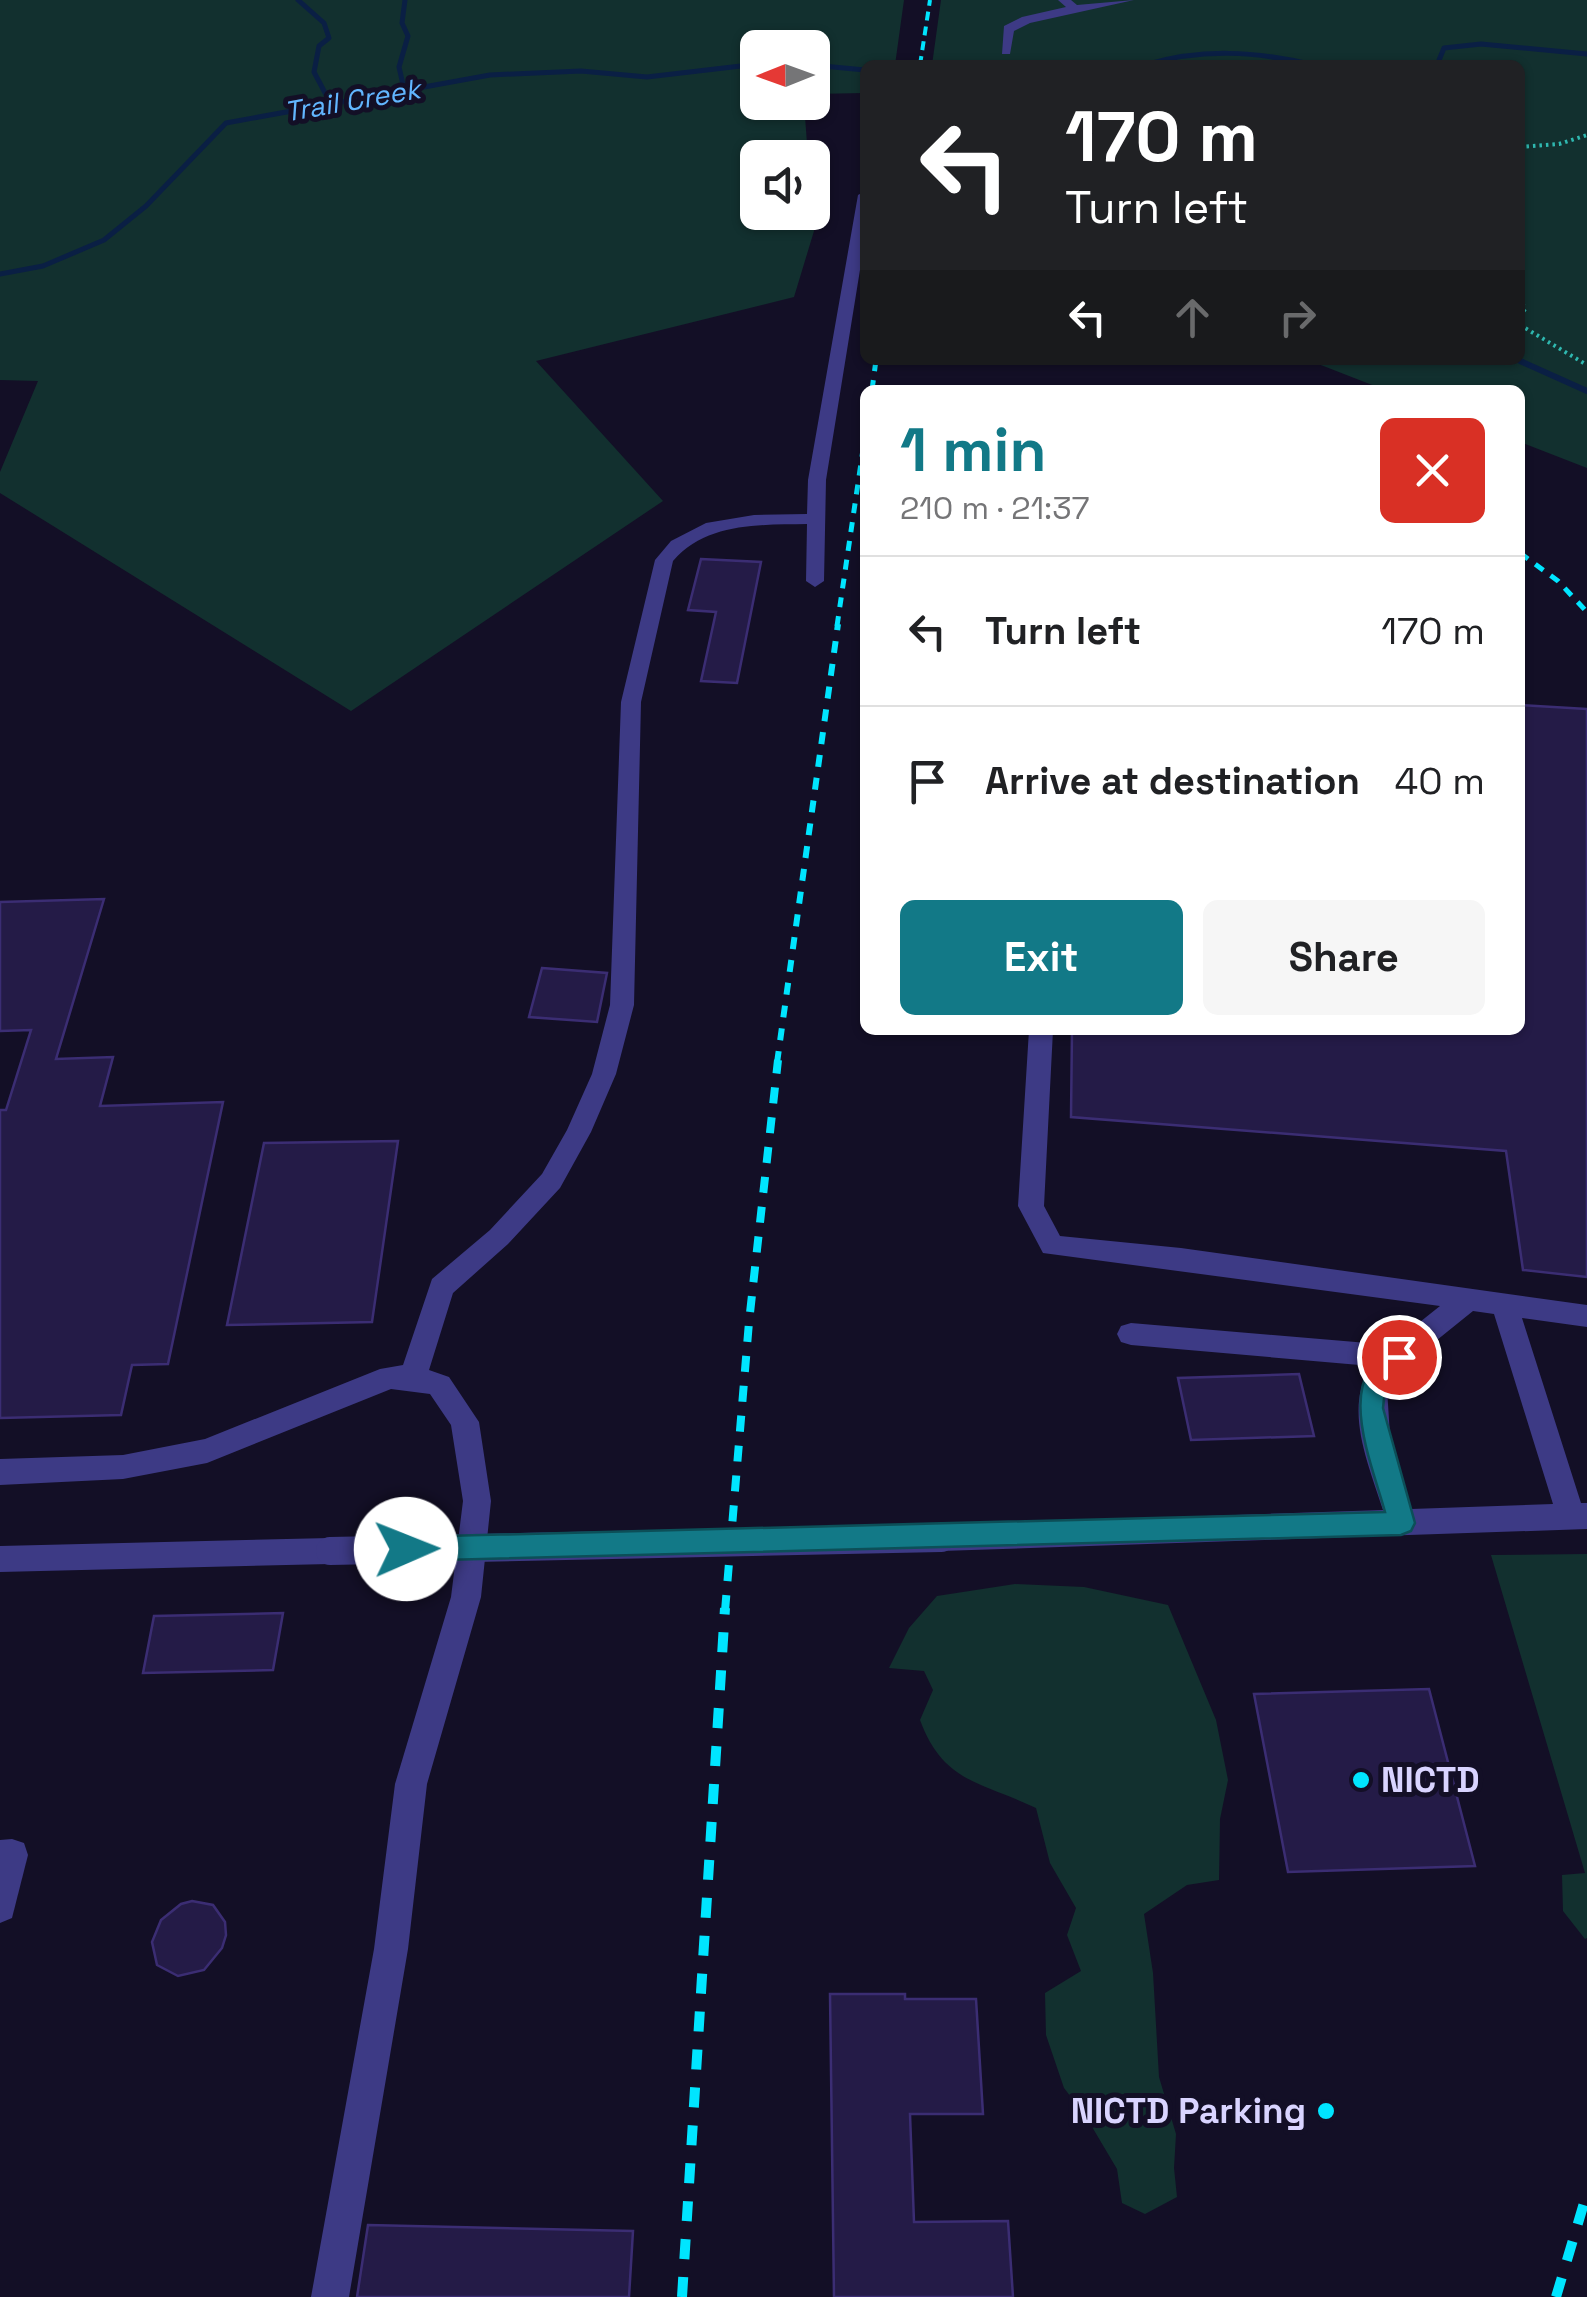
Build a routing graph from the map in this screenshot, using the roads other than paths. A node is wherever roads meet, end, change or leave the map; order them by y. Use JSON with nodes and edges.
{"nodes":[{"id":1,"x":1064,"y":0,"type":"edge"},
{"id":2,"x":1128,"y":0,"type":"edge"},
{"id":3,"x":1075,"y":9,"type":"junction"},
{"id":4,"x":1006,"y":50,"type":"dead end"},
{"id":5,"x":860,"y":225,"type":"edge"},
{"id":6,"x":816,"y":518,"type":"junction"},
{"id":7,"x":815,"y":581,"type":"dead end"},
{"id":8,"x":1041,"y":1035,"type":"edge"},
{"id":9,"x":1469,"y":1300,"type":"junction"},
{"id":10,"x":1505,"y":1305,"type":"junction"},
{"id":11,"x":1587,"y":1316,"type":"edge"},
{"id":12,"x":1130,"y":1334,"type":"dead end"},
{"id":13,"x":1399,"y":1357,"type":"junction"},
{"id":14,"x":414,"y":1377,"type":"junction"},
{"id":15,"x":0,"y":1472,"type":"edge"},
{"id":16,"x":1579,"y":1517,"type":"edge"},
{"id":17,"x":1401,"y":1523,"type":"junction"},
{"id":18,"x":0,"y":1559,"type":"edge"},
{"id":19,"x":6,"y":1856,"type":"edge"},
{"id":20,"x":0,"y":1906,"type":"edge"},
{"id":21,"x":330,"y":2297,"type":"edge"}],
"edges":[{"from":1,"to":3,"type":"street"},
{"from":2,"to":3,"type":"street"},
{"from":3,"to":4,"type":"street"},
{"from":5,"to":6,"type":"street"},
{"from":6,"to":7,"type":"street"},
{"from":6,"to":14,"type":"street"},
{"from":8,"to":9,"type":"street"},
{"from":9,"to":10,"type":"street"},
{"from":9,"to":13,"type":"street"},
{"from":10,"to":11,"type":"street"},
{"from":10,"to":16,"type":"street"},
{"from":12,"to":13,"type":"street"},
{"from":13,"to":17,"type":"street"},
{"from":14,"to":15,"type":"street"},
{"from":14,"to":21,"type":"street"},
{"from":16,"to":17,"type":"street"},
{"from":17,"to":18,"type":"street","bridge":true},
{"from":19,"to":20,"type":"street"}]}
